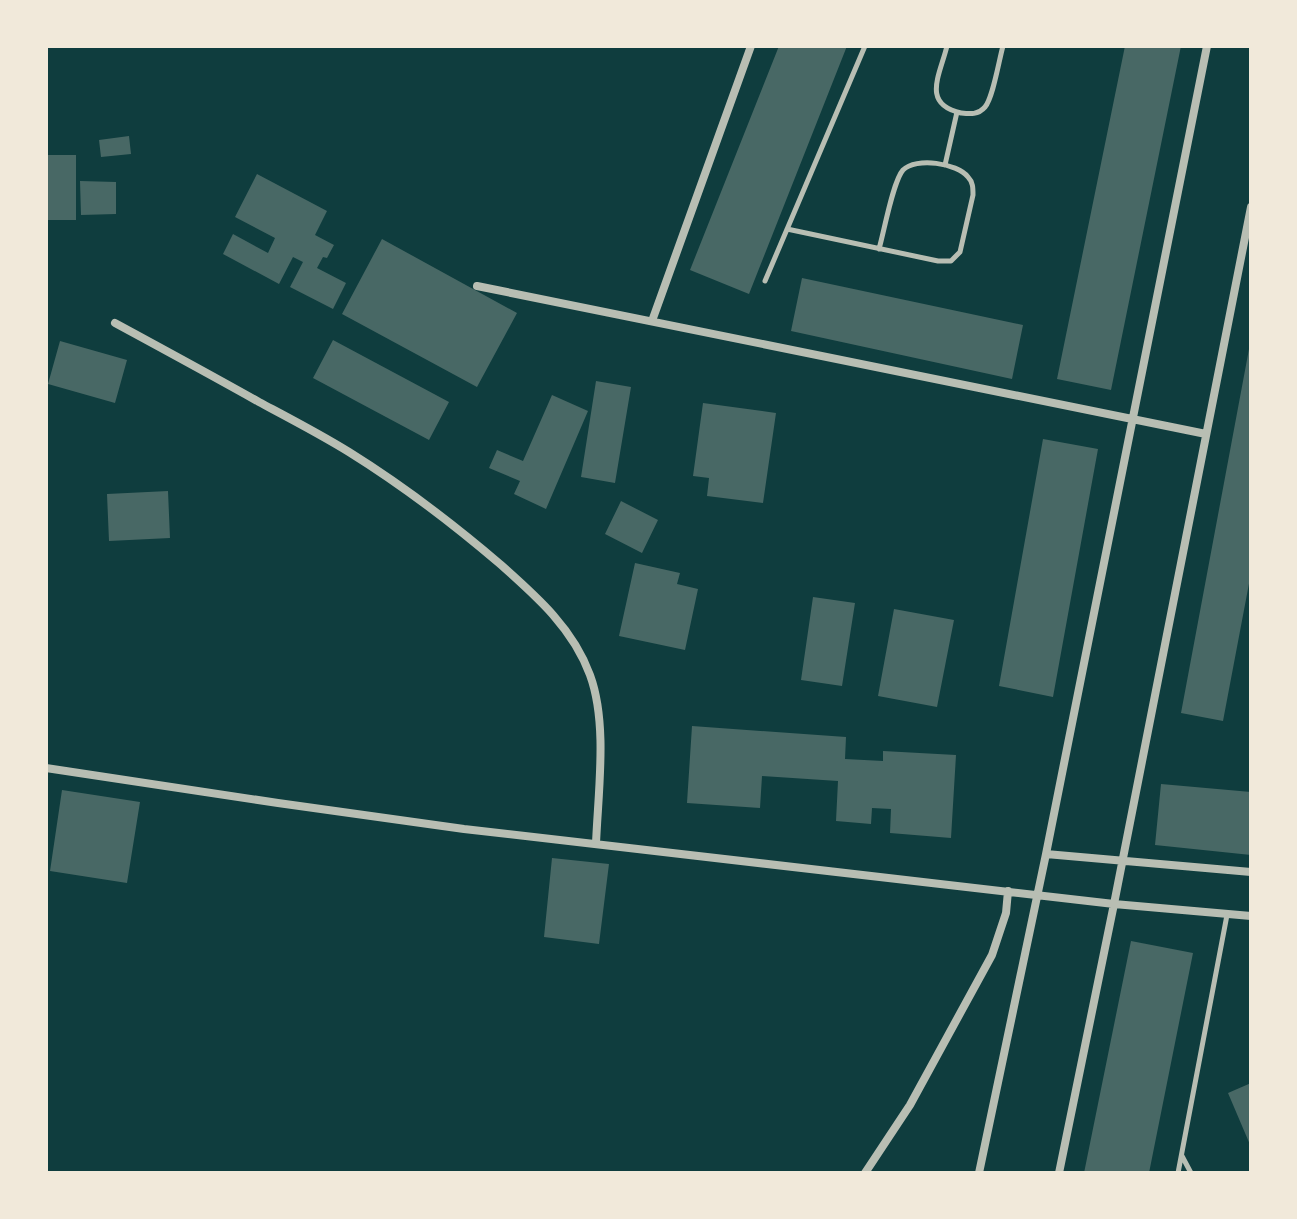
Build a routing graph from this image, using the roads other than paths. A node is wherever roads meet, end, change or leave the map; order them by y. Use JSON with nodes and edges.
{"nodes":[{"id":1,"x":751,"y":46,"type":"edge"},
{"id":2,"x":865,"y":46,"type":"edge"},
{"id":3,"x":947,"y":46,"type":"edge"},
{"id":4,"x":1003,"y":46,"type":"edge"},
{"id":5,"x":1207,"y":46,"type":"edge"},
{"id":6,"x":957,"y":112,"type":"junction"},
{"id":7,"x":945,"y":166,"type":"junction"},
{"id":8,"x":1251,"y":207,"type":"edge"},
{"id":9,"x":787,"y":229,"type":"junction"},
{"id":10,"x":879,"y":249,"type":"junction"},
{"id":11,"x":765,"y":281,"type":"dead end"},
{"id":12,"x":477,"y":286,"type":"dead end"},
{"id":13,"x":652,"y":321,"type":"junction"},
{"id":14,"x":115,"y":323,"type":"dead end"},
{"id":15,"x":1132,"y":419,"type":"junction"},
{"id":16,"x":1206,"y":434,"type":"junction"},
{"id":17,"x":46,"y":768,"type":"edge"},
{"id":18,"x":596,"y":844,"type":"junction"},
{"id":19,"x":1046,"y":854,"type":"junction"},
{"id":20,"x":1121,"y":861,"type":"junction"},
{"id":21,"x":1251,"y":872,"type":"edge"},
{"id":22,"x":1008,"y":891,"type":"junction"},
{"id":23,"x":1037,"y":893,"type":"junction"},
{"id":24,"x":1114,"y":904,"type":"junction"},
{"id":25,"x":1227,"y":914,"type":"junction"},
{"id":26,"x":1248,"y":916,"type":"edge"},
{"id":27,"x":1251,"y":928,"type":"edge"},
{"id":28,"x":1182,"y":1154,"type":"junction"},
{"id":29,"x":865,"y":1173,"type":"edge"},
{"id":30,"x":979,"y":1173,"type":"edge"},
{"id":31,"x":1059,"y":1173,"type":"edge"},
{"id":32,"x":1178,"y":1173,"type":"edge"},
{"id":33,"x":1191,"y":1173,"type":"edge"}],
"edges":[{"from":1,"to":13,"type":"street"},
{"from":2,"to":9,"type":"lane"},
{"from":3,"to":6,"type":"lane"},
{"from":4,"to":6,"type":"lane"},
{"from":5,"to":15,"type":"street"},
{"from":6,"to":7,"type":"lane"},
{"from":7,"to":10,"type":"lane"},
{"from":7,"to":10,"type":"lane"},
{"from":8,"to":16,"type":"street"},
{"from":9,"to":10,"type":"lane"},
{"from":9,"to":11,"type":"lane"},
{"from":12,"to":13,"type":"street"},
{"from":13,"to":15,"type":"street"},
{"from":14,"to":18,"type":"street"},
{"from":15,"to":16,"type":"street"},
{"from":15,"to":19,"type":"street"},
{"from":16,"to":20,"type":"street"},
{"from":17,"to":18,"type":"street"},
{"from":18,"to":22,"type":"street"},
{"from":19,"to":20,"type":"street"},
{"from":19,"to":23,"type":"street"},
{"from":20,"to":21,"type":"street"},
{"from":20,"to":24,"type":"street"},
{"from":22,"to":23,"type":"street"},
{"from":22,"to":29,"type":"street"},
{"from":23,"to":24,"type":"street"},
{"from":23,"to":30,"type":"street"},
{"from":24,"to":25,"type":"street"},
{"from":24,"to":31,"type":"street"},
{"from":25,"to":26,"type":"street"},
{"from":25,"to":28,"type":"lane"},
{"from":26,"to":27,"type":"street"},
{"from":28,"to":32,"type":"lane"},
{"from":28,"to":33,"type":"lane"}]}
